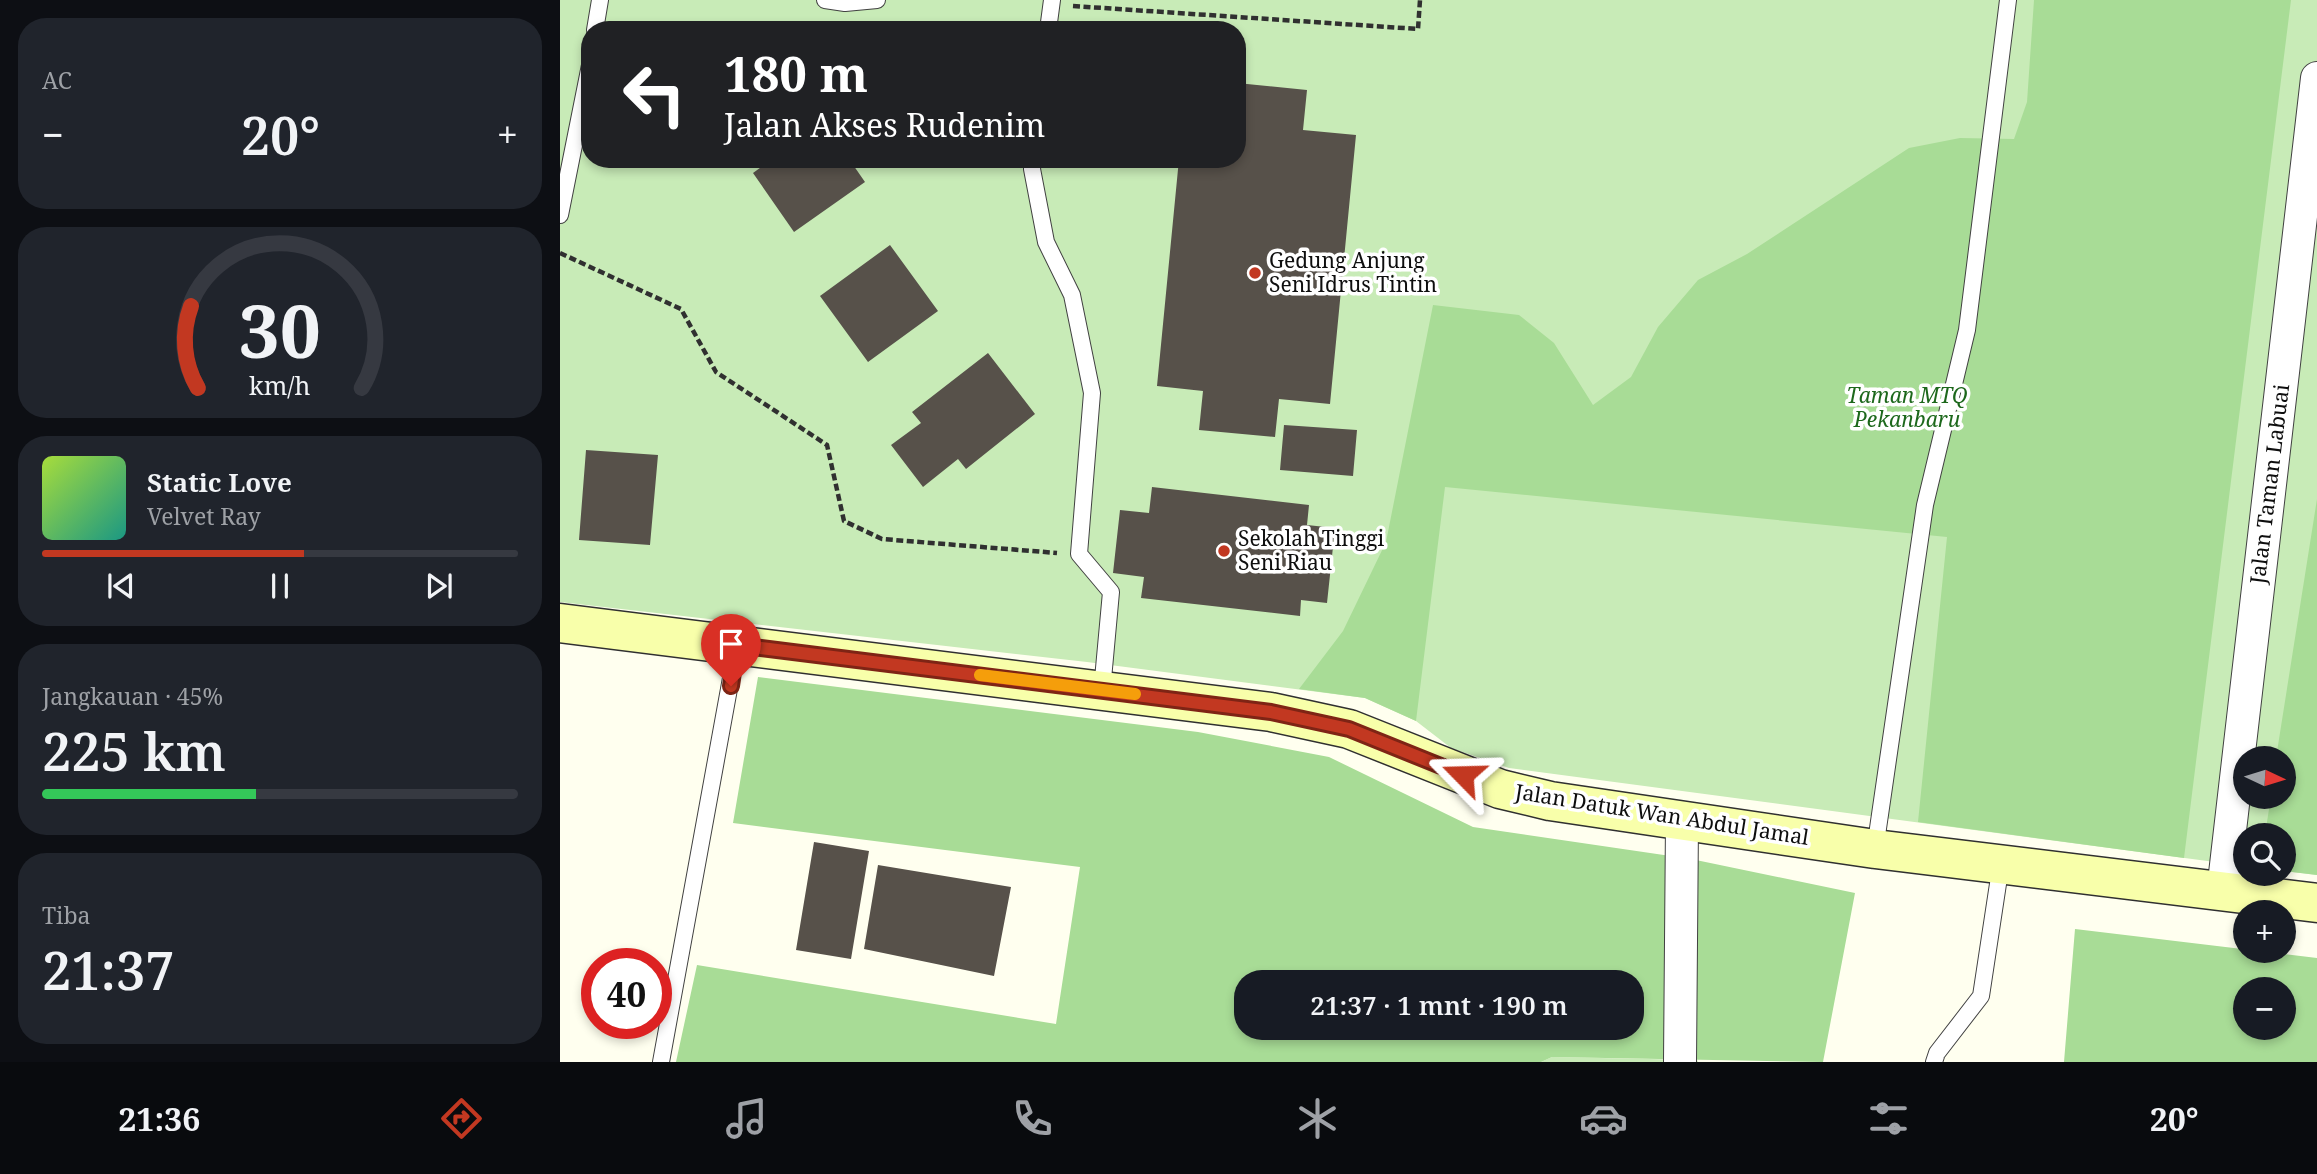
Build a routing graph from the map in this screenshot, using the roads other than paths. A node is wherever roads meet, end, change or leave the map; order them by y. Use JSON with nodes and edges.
{"nodes":[{"id":1,"x":600,"y":0,"type":"edge"},
{"id":2,"x":825,"y":0,"type":"edge"},
{"id":3,"x":877,"y":0,"type":"edge"},
{"id":4,"x":2008,"y":0,"type":"edge"},
{"id":5,"x":1052,"y":2,"type":"edge"},
{"id":6,"x":596,"y":21,"type":"edge"},
{"id":7,"x":1049,"y":21,"type":"edge"},
{"id":8,"x":2317,"y":78,"type":"edge"},
{"id":9,"x":581,"y":110,"type":"edge"},
{"id":10,"x":1032,"y":168,"type":"edge"},
{"id":11,"x":560,"y":215,"type":"edge"},
{"id":12,"x":560,"y":623,"type":"edge"},
{"id":13,"x":737,"y":645,"type":"junction"},
{"id":14,"x":1101,"y":690,"type":"junction"},
{"id":15,"x":1682,"y":822,"type":"junction"},
{"id":16,"x":1875,"y":849,"type":"junction"},
{"id":17,"x":2001,"y":864,"type":"junction"},
{"id":18,"x":2223,"y":891,"type":"junction"},
{"id":19,"x":2317,"y":903,"type":"edge"},
{"id":20,"x":661,"y":1062,"type":"edge"},
{"id":21,"x":1680,"y":1062,"type":"edge"},
{"id":22,"x":1934,"y":1062,"type":"edge"}],
"edges":[{"from":1,"to":6,"type":"lane"},
{"from":2,"to":3,"type":"lane"},
{"from":4,"to":16,"type":"lane"},
{"from":5,"to":7,"type":"lane"},
{"from":8,"to":18,"type":"street","name":"Jalan Taman Labuai"},
{"from":9,"to":11,"type":"lane"},
{"from":10,"to":14,"type":"lane"},
{"from":12,"to":13,"type":"street","name":"Jalan Datuk Wan Abdul Jamal"},
{"from":13,"to":14,"type":"street","name":"Jalan Datuk Wan Abdul Jamal"},
{"from":13,"to":20,"type":"lane"},
{"from":14,"to":15,"type":"street","name":"Jalan Datuk Wan Abdul Jamal"},
{"from":15,"to":16,"type":"street","name":"Jalan Datuk Wan Abdul Jamal"},
{"from":15,"to":21,"type":"street"},
{"from":16,"to":17,"type":"street","name":"Jalan Datuk Wan Abdul Jamal"},
{"from":17,"to":18,"type":"street","name":"Jalan Datuk Wan Abdul Jamal"},
{"from":17,"to":22,"type":"lane"},
{"from":18,"to":19,"type":"street","name":"Jalan Datuk Wan Abdul Jamal"}]}
